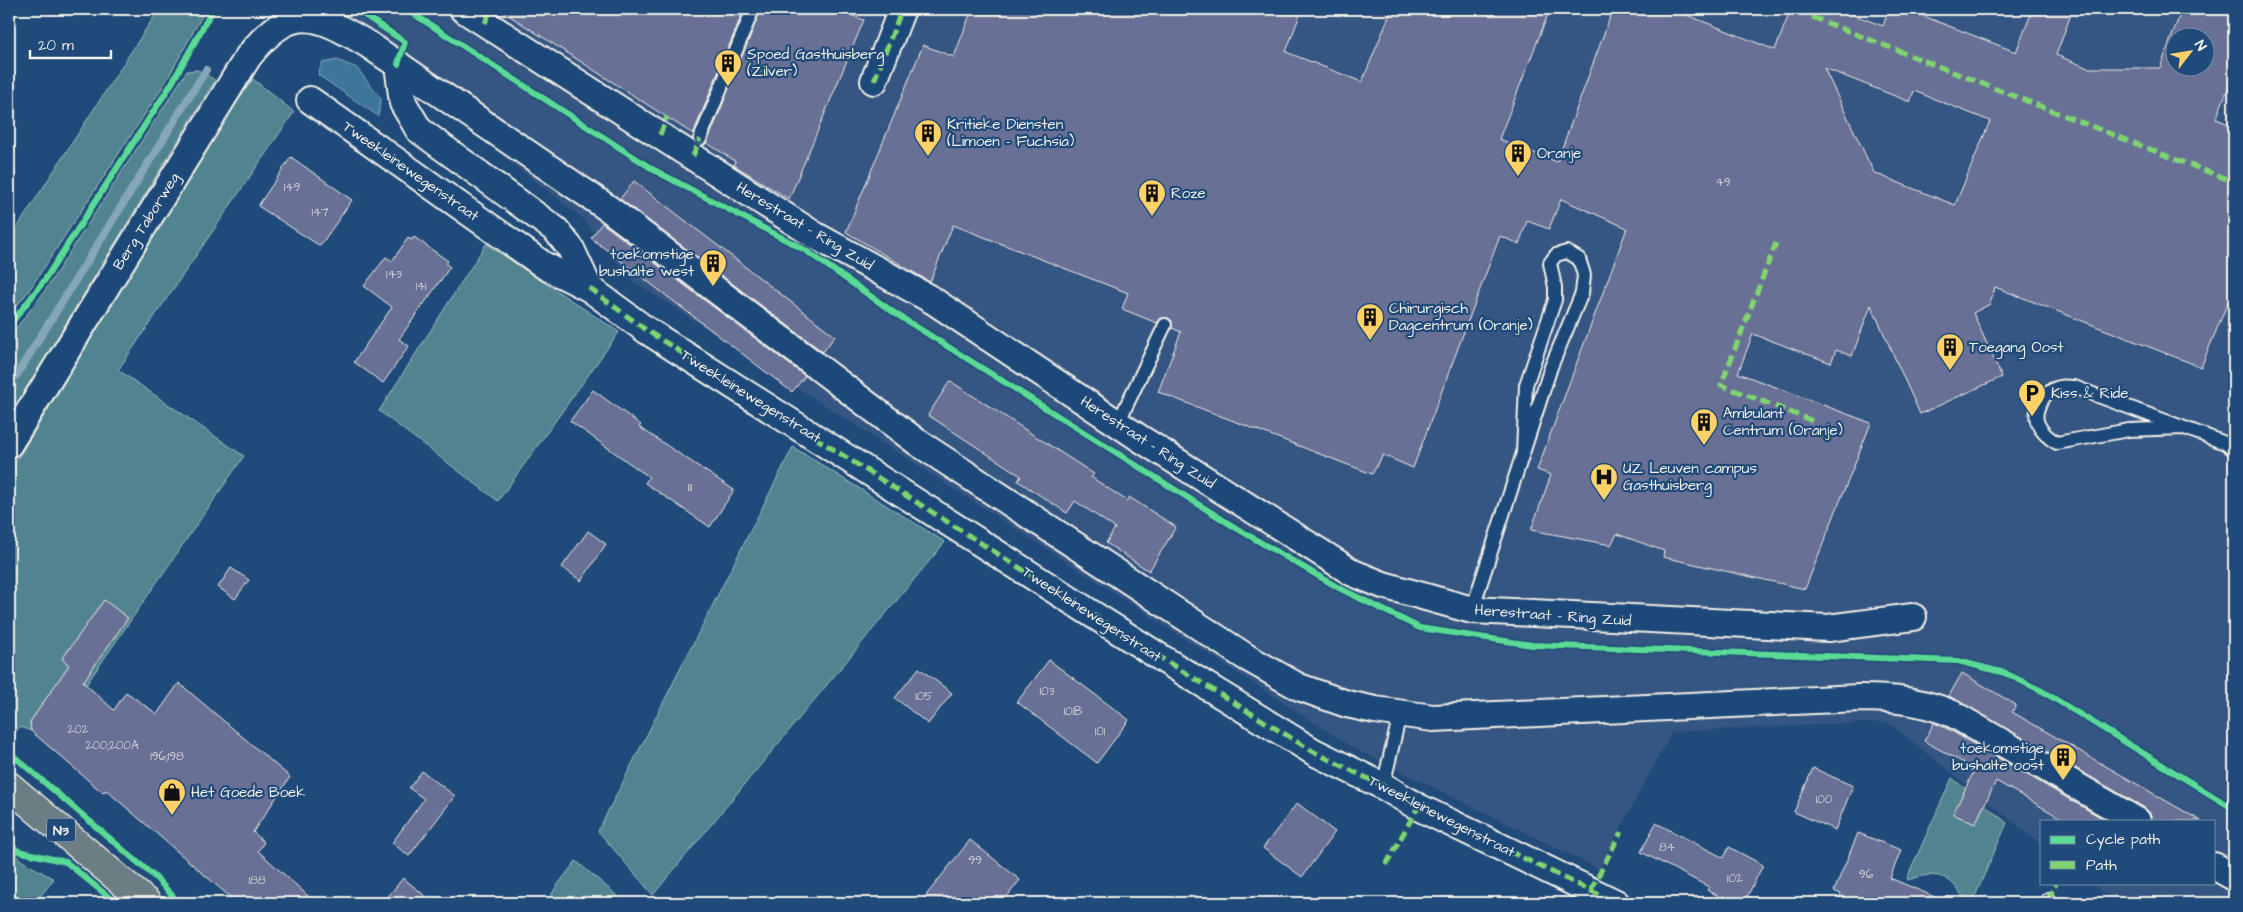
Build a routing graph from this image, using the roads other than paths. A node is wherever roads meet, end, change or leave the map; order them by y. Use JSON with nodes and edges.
{"nodes":[{"id":1,"x":463,"y":9,"type":"edge"},
{"id":2,"x":753,"y":9,"type":"edge"},
{"id":3,"x":901,"y":9,"type":"edge"},
{"id":4,"x":302,"y":14,"type":"edge"},
{"id":5,"x":488,"y":16,"type":"edge"},
{"id":6,"x":398,"y":64,"type":"junction"},
{"id":7,"x":874,"y":81,"type":"dead end"},
{"id":8,"x":310,"y":100,"type":"dead end"},
{"id":9,"x":697,"y":147,"type":"junction"},
{"id":10,"x":589,"y":288,"type":"junction"},
{"id":11,"x":1165,"y":325,"type":"dead end"},
{"id":12,"x":1118,"y":424,"type":"junction"},
{"id":13,"x":2184,"y":428,"type":"junction"},
{"id":14,"x":9,"y":444,"type":"edge"},
{"id":15,"x":2234,"y":450,"type":"edge"},
{"id":16,"x":1523,"y":452,"type":"junction"},
{"id":17,"x":1472,"y":610,"type":"junction"},
{"id":18,"x":1912,"y":617,"type":"dead end"},
{"id":19,"x":1400,"y":714,"type":"junction"},
{"id":20,"x":9,"y":786,"type":"edge"},
{"id":21,"x":1384,"y":786,"type":"junction"},
{"id":22,"x":2135,"y":820,"type":"edge"},
{"id":23,"x":2216,"y":867,"type":"edge"},
{"id":24,"x":2234,"y":877,"type":"edge"},
{"id":25,"x":147,"y":903,"type":"edge"},
{"id":26,"x":1616,"y":903,"type":"edge"}],
"edges":[{"from":1,"to":5,"type":"street","name":"Herestraat - Ring Zuid"},
{"from":2,"to":9,"type":"lane"},
{"from":3,"to":7,"type":"street"},
{"from":4,"to":6,"type":"street"},
{"from":4,"to":14,"type":"street","name":"Berg Taborweg"},
{"from":5,"to":9,"type":"street","name":"Herestraat - Ring Zuid"},
{"from":6,"to":10,"type":"street","name":"Tweekleinewegenstraat"},
{"from":6,"to":19,"type":"street"},
{"from":8,"to":10,"type":"street","name":"Tweekleinewegenstraat"},
{"from":9,"to":12,"type":"street","name":"Herestraat - Ring Zuid"},
{"from":10,"to":21,"type":"street","name":"Tweekleinewegenstraat"},
{"from":11,"to":12,"type":"lane"},
{"from":12,"to":17,"type":"street","name":"Herestraat - Ring Zuid"},
{"from":13,"to":13,"type":"lane"},
{"from":13,"to":15,"type":"lane"},
{"from":16,"to":16,"type":"lane"},
{"from":16,"to":17,"type":"lane"},
{"from":17,"to":18,"type":"street","name":"Herestraat - Ring Zuid"},
{"from":19,"to":21,"type":"lane"},
{"from":19,"to":22,"type":"street"},
{"from":20,"to":25,"type":"main road","number":"N3"},
{"from":21,"to":26,"type":"street","name":"Tweekleinewegenstraat"},
{"from":23,"to":24,"type":"street"}]}
